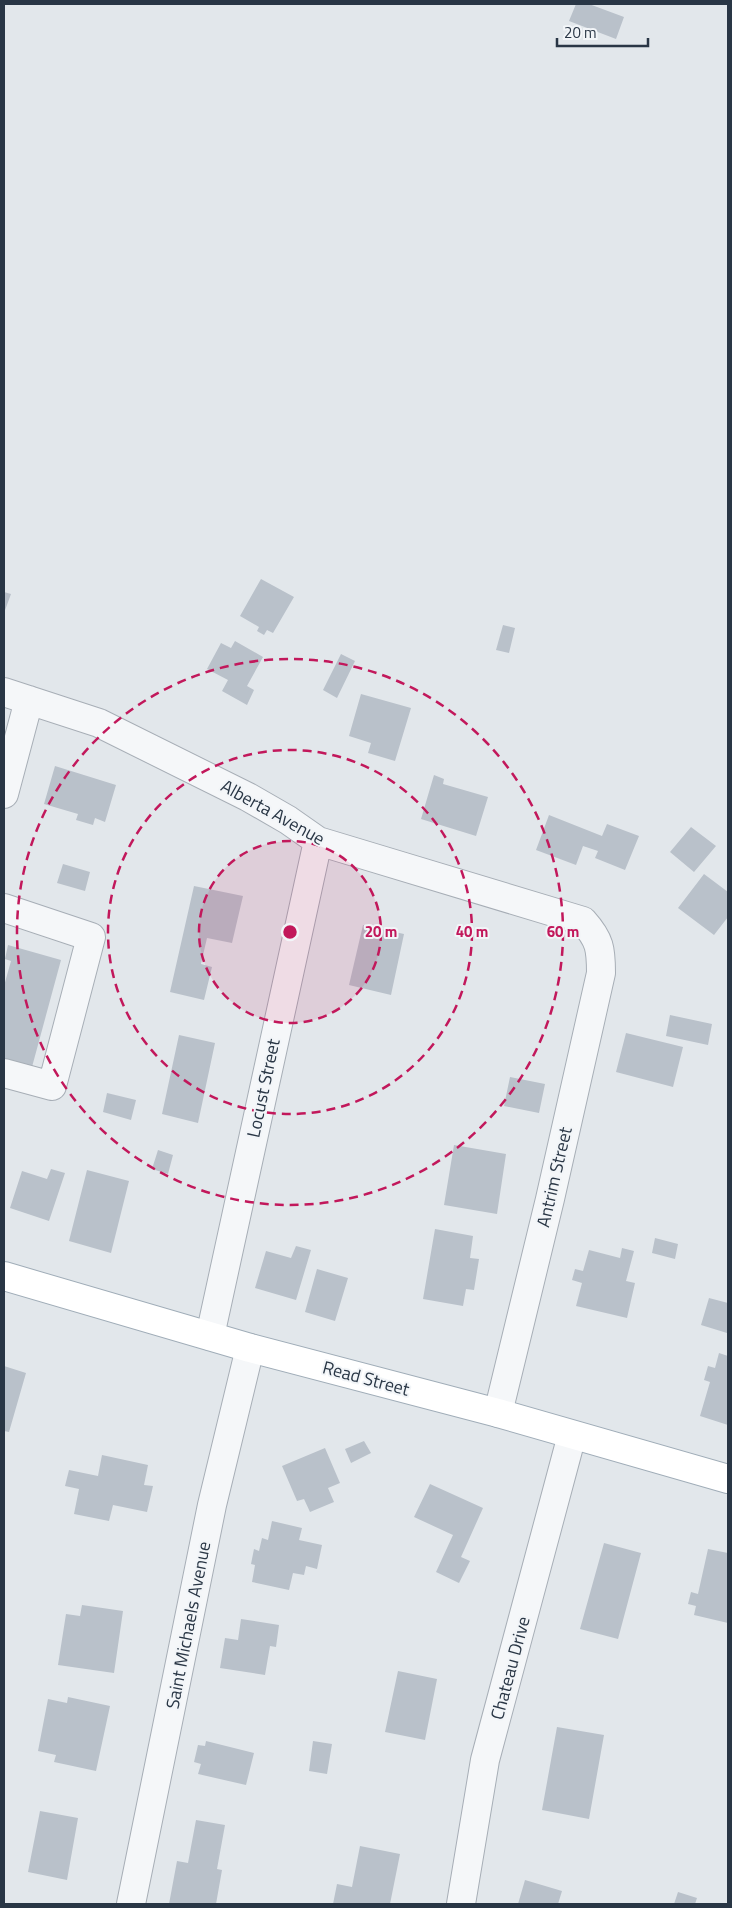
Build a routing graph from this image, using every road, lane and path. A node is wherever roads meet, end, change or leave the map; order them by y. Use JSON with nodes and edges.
{"nodes":[{"id":1,"x":4,"y":692,"type":"edge"},
{"id":2,"x":29,"y":700,"type":"junction"},
{"id":3,"x":4,"y":794,"type":"edge"},
{"id":4,"x":318,"y":841,"type":"junction"},
{"id":5,"x":4,"y":908,"type":"edge"},
{"id":6,"x":598,"y":942,"type":"joint"},
{"id":7,"x":4,"y":1073,"type":"edge"},
{"id":8,"x":4,"y":1276,"type":"edge"},
{"id":9,"x":210,"y":1336,"type":"junction"},
{"id":10,"x":250,"y":1348,"type":"junction"},
{"id":11,"x":498,"y":1412,"type":"junction"},
{"id":12,"x":572,"y":1435,"type":"junction"},
{"id":13,"x":728,"y":1479,"type":"edge"},
{"id":14,"x":131,"y":1904,"type":"edge"},
{"id":15,"x":461,"y":1904,"type":"edge"}],
"edges":[{"from":1,"to":2,"type":"street","name":"Alberta Avenue"},
{"from":2,"to":3,"type":"street"},
{"from":2,"to":4,"type":"street","name":"Alberta Avenue"},
{"from":4,"to":6,"type":"street","name":"Alberta Avenue"},
{"from":4,"to":9,"type":"street","name":"Locust Street"},
{"from":5,"to":7,"type":"street"},
{"from":6,"to":11,"type":"street","name":"Antrim Street"},
{"from":8,"to":9,"type":"main road","name":"Read Street"},
{"from":9,"to":10,"type":"main road","name":"Read Street"},
{"from":10,"to":11,"type":"main road","name":"Read Street"},
{"from":10,"to":14,"type":"street","name":"Saint Michaels Avenue"},
{"from":11,"to":12,"type":"main road","name":"Read Street"},
{"from":12,"to":13,"type":"main road","name":"Read Street"},
{"from":12,"to":15,"type":"street","name":"Chateau Drive"}]}
